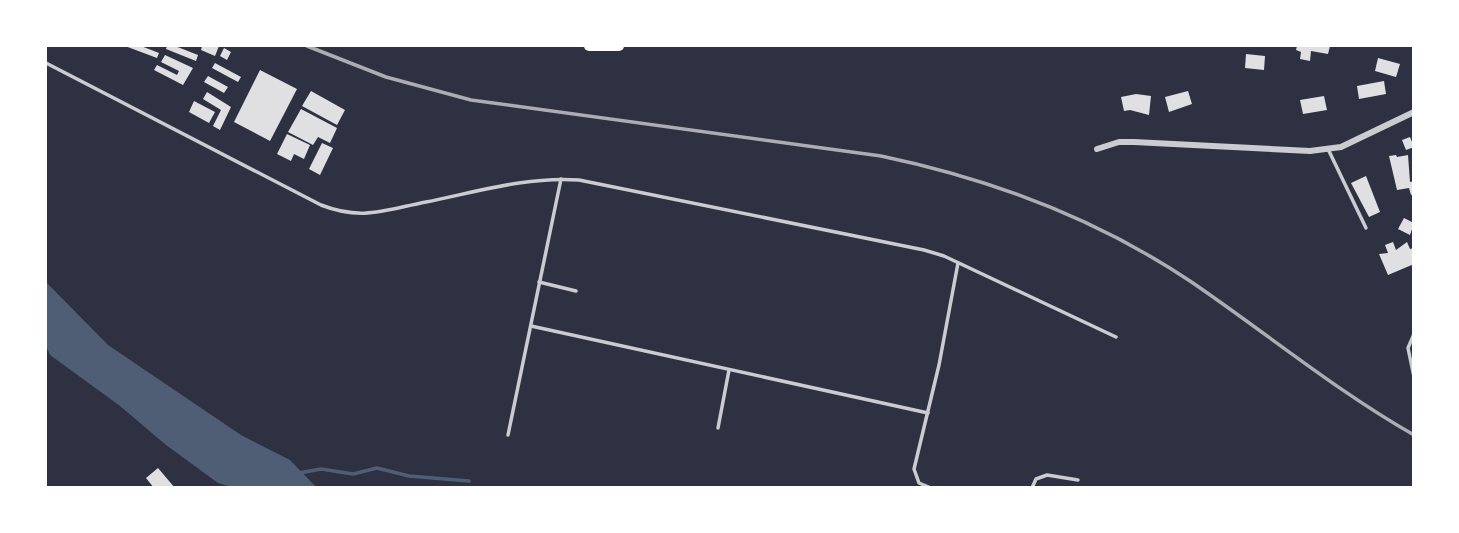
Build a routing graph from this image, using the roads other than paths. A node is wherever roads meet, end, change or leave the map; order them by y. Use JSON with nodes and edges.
{"nodes":[{"id":1,"x":589,"y":46,"type":"edge"},
{"id":2,"x":619,"y":46,"type":"edge"},
{"id":3,"x":46,"y":63,"type":"edge"},
{"id":4,"x":1413,"y":112,"type":"edge"},
{"id":5,"x":1097,"y":149,"type":"dead end"},
{"id":6,"x":1328,"y":149,"type":"junction"},
{"id":7,"x":561,"y":179,"type":"junction"},
{"id":8,"x":1366,"y":228,"type":"dead end"},
{"id":9,"x":958,"y":263,"type":"junction"},
{"id":10,"x":539,"y":282,"type":"junction"},
{"id":11,"x":576,"y":291,"type":"dead end"},
{"id":12,"x":531,"y":326,"type":"junction"},
{"id":13,"x":1413,"y":334,"type":"edge"},
{"id":14,"x":1116,"y":337,"type":"dead end"},
{"id":15,"x":729,"y":370,"type":"junction"},
{"id":16,"x":1413,"y":377,"type":"edge"},
{"id":17,"x":928,"y":412,"type":"junction"},
{"id":18,"x":718,"y":428,"type":"dead end"},
{"id":19,"x":508,"y":435,"type":"dead end"},
{"id":20,"x":1078,"y":480,"type":"dead end"},
{"id":21,"x":931,"y":488,"type":"edge"},
{"id":22,"x":1032,"y":488,"type":"edge"}],
"edges":[{"from":1,"to":2,"type":"highway"},
{"from":3,"to":7,"type":"lane"},
{"from":4,"to":6,"type":"street"},
{"from":5,"to":6,"type":"street"},
{"from":6,"to":8,"type":"lane"},
{"from":7,"to":9,"type":"lane"},
{"from":7,"to":10,"type":"lane"},
{"from":9,"to":14,"type":"lane"},
{"from":9,"to":17,"type":"lane"},
{"from":10,"to":11,"type":"lane"},
{"from":10,"to":12,"type":"lane"},
{"from":12,"to":15,"type":"lane"},
{"from":12,"to":19,"type":"lane"},
{"from":13,"to":16,"type":"lane"},
{"from":15,"to":17,"type":"lane"},
{"from":15,"to":18,"type":"lane"},
{"from":17,"to":21,"type":"lane"},
{"from":20,"to":22,"type":"lane"}]}
